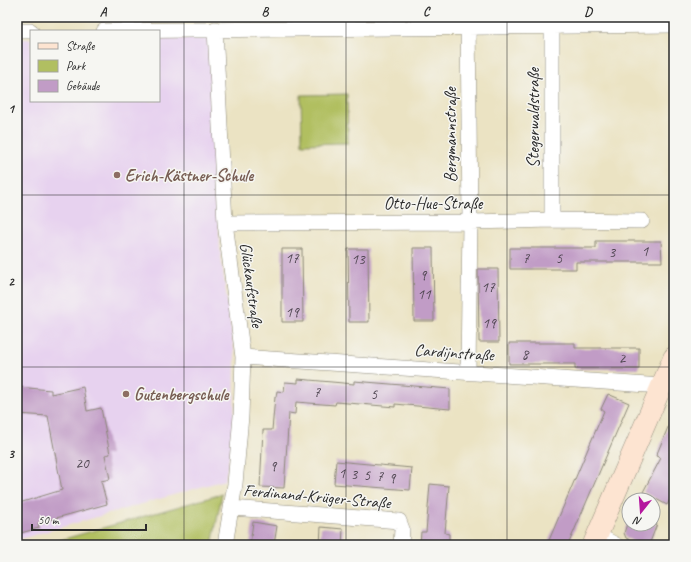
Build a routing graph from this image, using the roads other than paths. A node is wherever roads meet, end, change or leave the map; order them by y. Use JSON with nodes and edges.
{"nodes":[{"id":1,"x":552,"y":22,"type":"edge"},
{"id":2,"x":322,"y":23,"type":"edge"},
{"id":3,"x":468,"y":23,"type":"edge"},
{"id":4,"x":674,"y":26,"type":"edge"},
{"id":5,"x":215,"y":29,"type":"junction"},
{"id":6,"x":160,"y":30,"type":"edge"},
{"id":7,"x":17,"y":31,"type":"edge"},
{"id":8,"x":30,"y":31,"type":"edge"},
{"id":9,"x":552,"y":220,"type":"junction"},
{"id":10,"x":642,"y":221,"type":"dead end"},
{"id":11,"x":470,"y":222,"type":"junction"},
{"id":12,"x":225,"y":223,"type":"junction"},
{"id":13,"x":243,"y":357,"type":"junction"},
{"id":14,"x":674,"y":357,"type":"edge"},
{"id":15,"x":468,"y":372,"type":"junction"},
{"id":16,"x":662,"y":386,"type":"junction"},
{"id":17,"x":232,"y":508,"type":"junction"},
{"id":18,"x":595,"y":540,"type":"edge"},
{"id":19,"x":224,"y":545,"type":"edge"},
{"id":20,"x":401,"y":545,"type":"edge"},
{"id":21,"x":616,"y":545,"type":"edge"}],
"edges":[{"from":1,"to":3,"type":"street"},
{"from":1,"to":4,"type":"street"},
{"from":1,"to":9,"type":"street","name":"Stegerwaldstraße"},
{"from":2,"to":3,"type":"street"},
{"from":2,"to":5,"type":"street"},
{"from":3,"to":11,"type":"street","name":"Bergmannstraße"},
{"from":5,"to":6,"type":"street"},
{"from":5,"to":12,"type":"street","name":"Glückaufstraße"},
{"from":7,"to":8,"type":"street"},
{"from":9,"to":10,"type":"street","name":"Otto-Hue-Straße"},
{"from":9,"to":11,"type":"street","name":"Otto-Hue-Straße"},
{"from":11,"to":12,"type":"street","name":"Otto-Hue-Straße"},
{"from":11,"to":15,"type":"street","name":"Bergmannstraße"},
{"from":12,"to":13,"type":"street","name":"Glückaufstraße"},
{"from":13,"to":15,"type":"street","name":"Cardijnstraße"},
{"from":13,"to":17,"type":"street","name":"Glückaufstraße"},
{"from":14,"to":16,"type":"main road"},
{"from":15,"to":16,"type":"street","name":"Cardijnstraße"},
{"from":16,"to":18,"type":"main road"},
{"from":17,"to":19,"type":"street","name":"Glückaufstraße"},
{"from":17,"to":20,"type":"street","name":"Ferdinand-Krüger-Straße"},
{"from":18,"to":21,"type":"street"}]}
